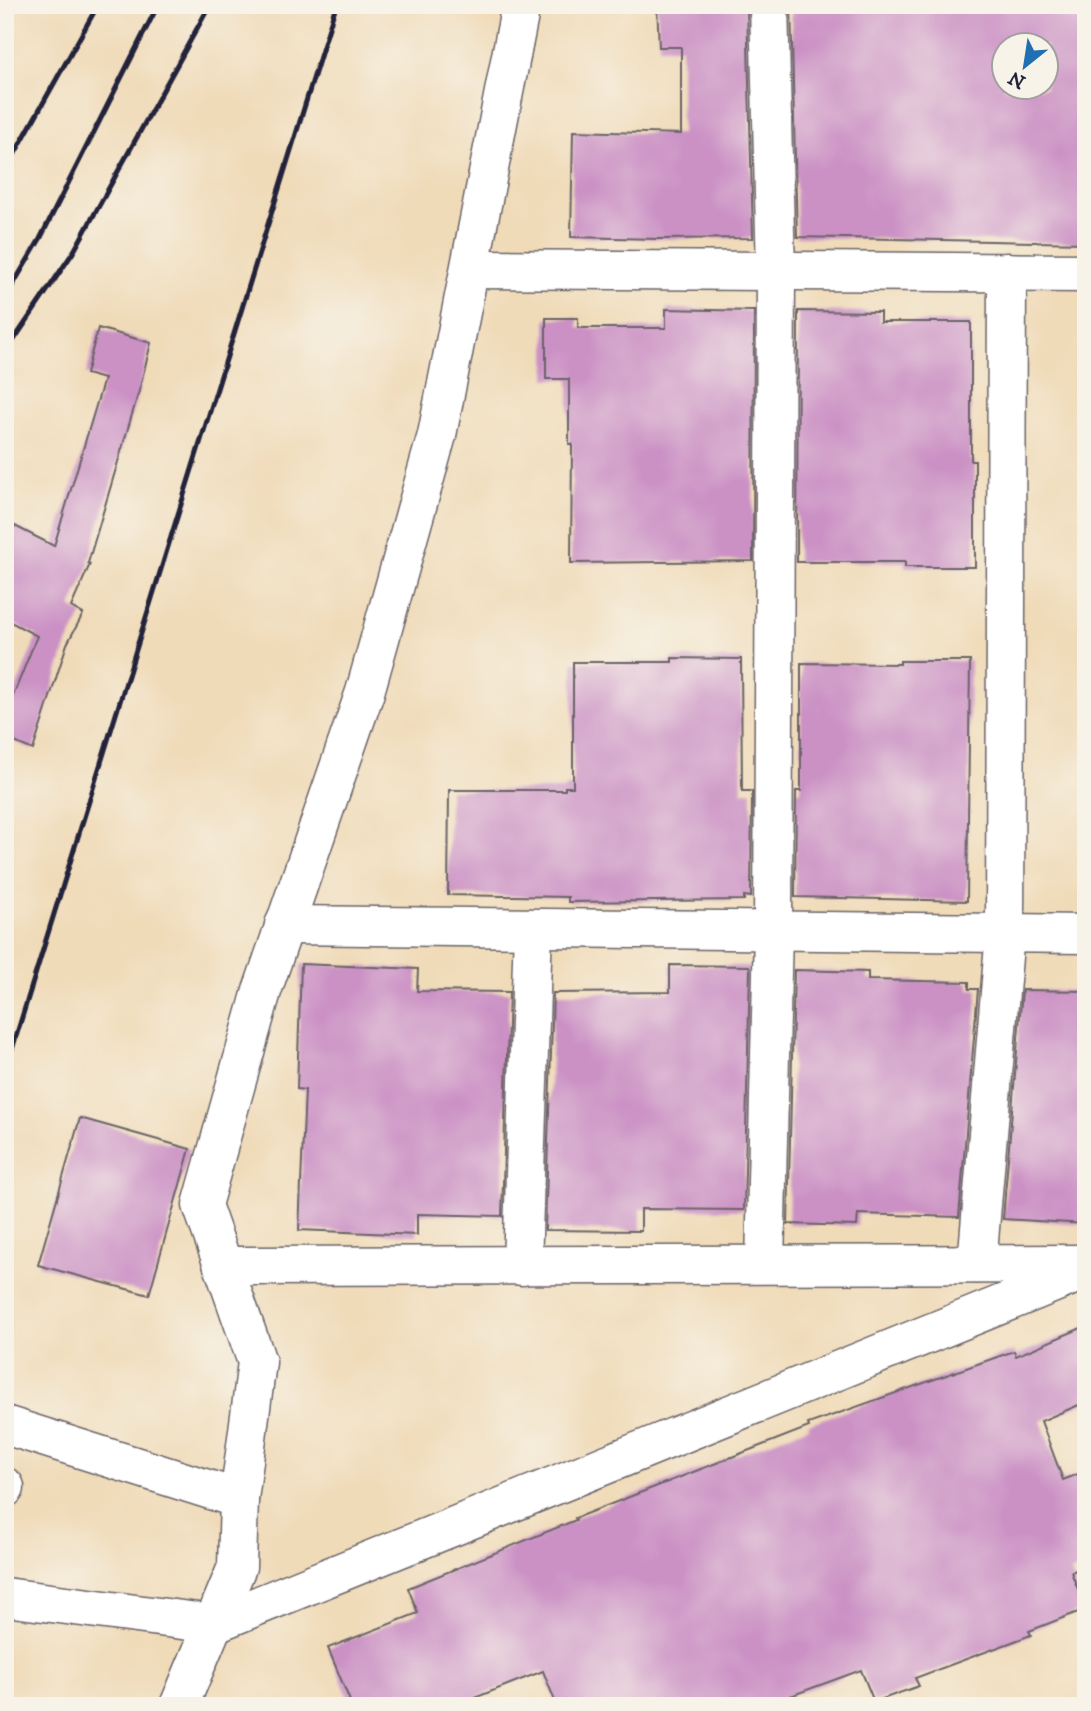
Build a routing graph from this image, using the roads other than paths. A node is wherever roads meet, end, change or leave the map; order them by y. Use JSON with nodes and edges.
{"nodes":[{"id":1,"x":521,"y":5,"type":"edge"},
{"id":2,"x":769,"y":5,"type":"edge"},
{"id":3,"x":471,"y":269,"type":"junction"},
{"id":4,"x":776,"y":271,"type":"junction"},
{"id":5,"x":1007,"y":272,"type":"junction"},
{"id":6,"x":1086,"y":273,"type":"edge"},
{"id":7,"x":284,"y":925,"type":"junction"},
{"id":8,"x":533,"y":929,"type":"junction"},
{"id":9,"x":773,"y":931,"type":"junction"},
{"id":10,"x":1004,"y":933,"type":"junction"},
{"id":11,"x":1086,"y":934,"type":"edge"},
{"id":12,"x":765,"y":1264,"type":"junction"},
{"id":13,"x":977,"y":1264,"type":"junction"},
{"id":14,"x":1086,"y":1264,"type":"edge"},
{"id":15,"x":223,"y":1266,"type":"junction"},
{"id":16,"x":522,"y":1266,"type":"junction"},
{"id":17,"x":1086,"y":1270,"type":"edge"},
{"id":18,"x":5,"y":1425,"type":"edge"},
{"id":19,"x":239,"y":1499,"type":"junction"},
{"id":20,"x":5,"y":1597,"type":"edge"},
{"id":21,"x":213,"y":1624,"type":"junction"},
{"id":22,"x":179,"y":1706,"type":"edge"}],
"edges":[{"from":1,"to":3,"type":"street"},
{"from":2,"to":4,"type":"street"},
{"from":3,"to":4,"type":"street"},
{"from":3,"to":7,"type":"street"},
{"from":4,"to":5,"type":"street"},
{"from":4,"to":9,"type":"street"},
{"from":5,"to":6,"type":"street"},
{"from":5,"to":10,"type":"street"},
{"from":7,"to":8,"type":"street"},
{"from":7,"to":15,"type":"street"},
{"from":8,"to":9,"type":"street"},
{"from":8,"to":16,"type":"street"},
{"from":9,"to":10,"type":"street"},
{"from":9,"to":12,"type":"street"},
{"from":10,"to":11,"type":"street"},
{"from":10,"to":13,"type":"street"},
{"from":12,"to":13,"type":"street"},
{"from":12,"to":16,"type":"street"},
{"from":13,"to":14,"type":"street"},
{"from":15,"to":16,"type":"street"},
{"from":15,"to":19,"type":"street"},
{"from":17,"to":21,"type":"street"},
{"from":18,"to":19,"type":"street"},
{"from":19,"to":21,"type":"street"},
{"from":20,"to":21,"type":"street"},
{"from":21,"to":22,"type":"street"}]}
